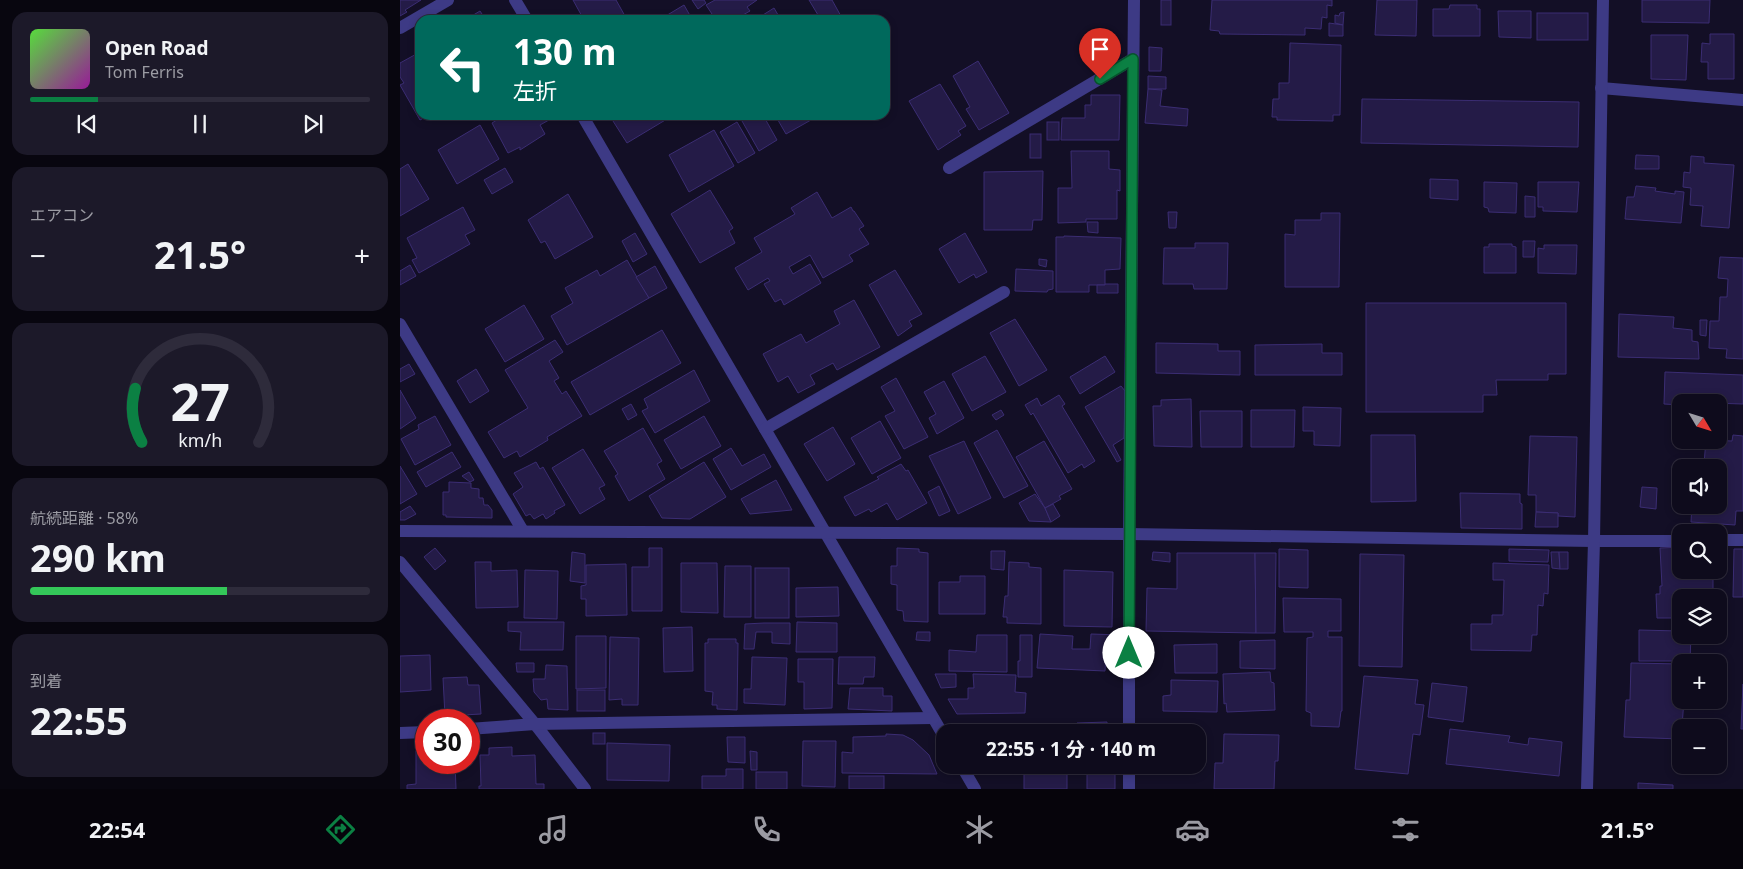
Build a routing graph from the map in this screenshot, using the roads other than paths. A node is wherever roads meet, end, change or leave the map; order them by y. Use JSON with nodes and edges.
{"nodes":[{"id":1,"x":448,"y":0,"type":"edge"},
{"id":2,"x":515,"y":0,"type":"edge"},
{"id":3,"x":1134,"y":0,"type":"edge"},
{"id":4,"x":1603,"y":0,"type":"edge"},
{"id":5,"x":422,"y":15,"type":"edge"},
{"id":6,"x":524,"y":15,"type":"edge"},
{"id":7,"x":415,"y":19,"type":"edge"},
{"id":8,"x":400,"y":28,"type":"edge"},
{"id":9,"x":1133,"y":59,"type":"junction"},
{"id":10,"x":1601,"y":88,"type":"junction"},
{"id":11,"x":1743,"y":100,"type":"edge"},
{"id":12,"x":585,"y":120,"type":"edge"},
{"id":13,"x":949,"y":168,"type":"dead end"},
{"id":14,"x":1004,"y":292,"type":"dead end"},
{"id":15,"x":400,"y":324,"type":"edge"},
{"id":16,"x":765,"y":429,"type":"junction"},
{"id":17,"x":400,"y":531,"type":"edge"},
{"id":18,"x":523,"y":531,"type":"junction"},
{"id":19,"x":826,"y":533,"type":"junction"},
{"id":20,"x":1129,"y":534,"type":"junction"},
{"id":21,"x":1672,"y":540,"type":"edge"},
{"id":22,"x":1727,"y":540,"type":"edge"},
{"id":23,"x":1743,"y":540,"type":"edge"},
{"id":24,"x":1594,"y":541,"type":"junction"},
{"id":25,"x":400,"y":562,"type":"edge"},
{"id":26,"x":934,"y":718,"type":"junction"},
{"id":27,"x":536,"y":724,"type":"junction"},
{"id":28,"x":937,"y":724,"type":"edge"},
{"id":29,"x":1129,"y":724,"type":"edge"},
{"id":30,"x":480,"y":728,"type":"edge"},
{"id":31,"x":415,"y":732,"type":"edge"},
{"id":32,"x":400,"y":733,"type":"edge"},
{"id":33,"x":966,"y":774,"type":"edge"},
{"id":34,"x":1129,"y":774,"type":"edge"},
{"id":35,"x":585,"y":789,"type":"edge"},
{"id":36,"x":975,"y":789,"type":"edge"},
{"id":37,"x":1129,"y":789,"type":"edge"},
{"id":38,"x":1587,"y":789,"type":"edge"}],
"edges":[{"from":1,"to":5,"type":"street"},
{"from":2,"to":6,"type":"street"},
{"from":3,"to":9,"type":"street"},
{"from":4,"to":10,"type":"street"},
{"from":7,"to":8,"type":"street"},
{"from":9,"to":13,"type":"street"},
{"from":9,"to":20,"type":"street"},
{"from":10,"to":11,"type":"street"},
{"from":10,"to":24,"type":"street"},
{"from":12,"to":16,"type":"street"},
{"from":14,"to":16,"type":"street"},
{"from":15,"to":18,"type":"street"},
{"from":16,"to":19,"type":"street"},
{"from":17,"to":18,"type":"street"},
{"from":18,"to":19,"type":"street"},
{"from":19,"to":20,"type":"street"},
{"from":19,"to":26,"type":"street"},
{"from":20,"to":24,"type":"street"},
{"from":20,"to":29,"type":"street"},
{"from":21,"to":24,"type":"street"},
{"from":22,"to":23,"type":"street"},
{"from":24,"to":38,"type":"street"},
{"from":25,"to":27,"type":"street"},
{"from":26,"to":27,"type":"street"},
{"from":26,"to":28,"type":"street"},
{"from":27,"to":30,"type":"street"},
{"from":27,"to":35,"type":"street"},
{"from":31,"to":32,"type":"street"},
{"from":33,"to":36,"type":"street"},
{"from":34,"to":37,"type":"street"}]}
